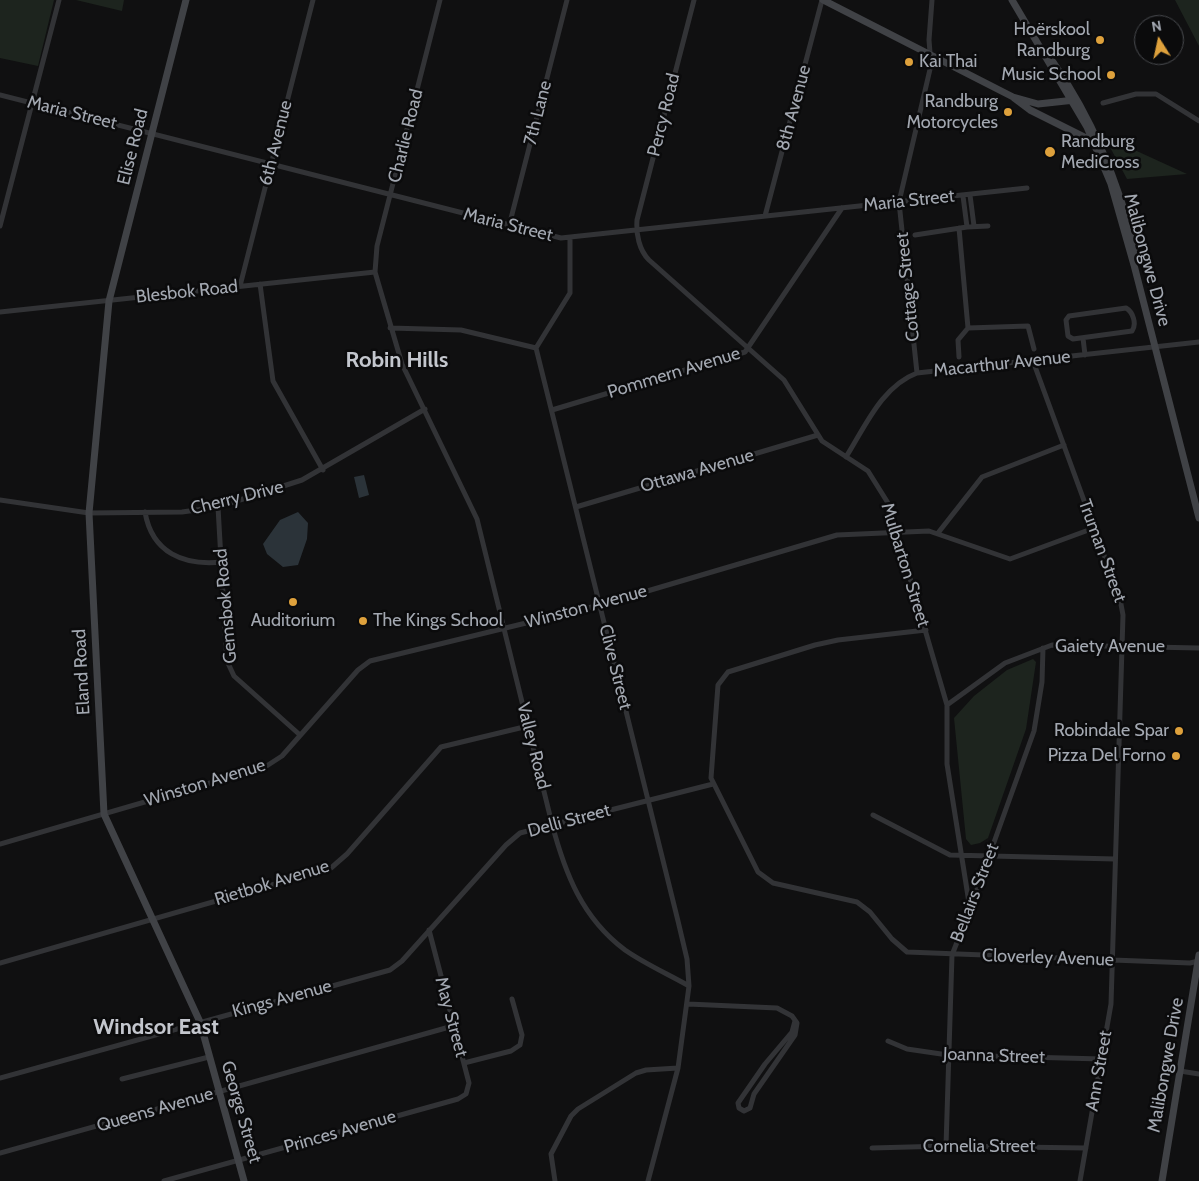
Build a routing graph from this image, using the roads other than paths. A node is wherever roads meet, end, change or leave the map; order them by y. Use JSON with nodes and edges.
{"nodes":[{"id":1,"x":59,"y":0,"type":"edge"},
{"id":2,"x":186,"y":0,"type":"edge"},
{"id":3,"x":313,"y":0,"type":"edge"},
{"id":4,"x":440,"y":0,"type":"edge"},
{"id":5,"x":567,"y":0,"type":"edge"},
{"id":6,"x":694,"y":0,"type":"edge"},
{"id":7,"x":822,"y":0,"type":"edge"},
{"id":8,"x":932,"y":0,"type":"edge"},
{"id":9,"x":1013,"y":0,"type":"edge"},
{"id":10,"x":930,"y":54,"type":"junction"},
{"id":11,"x":0,"y":95,"type":"edge"},
{"id":12,"x":1013,"y":96,"type":"junction"},
{"id":13,"x":1075,"y":100,"type":"junction"},
{"id":14,"x":32,"y":103,"type":"junction"},
{"id":15,"x":1103,"y":103,"type":"dead end"},
{"id":16,"x":1199,"y":121,"type":"edge"},
{"id":17,"x":151,"y":133,"type":"junction"},
{"id":18,"x":1094,"y":142,"type":"junction"},
{"id":19,"x":270,"y":164,"type":"junction"},
{"id":20,"x":1027,"y":188,"type":"dead end"},
{"id":21,"x":390,"y":195,"type":"junction"},
{"id":22,"x":970,"y":195,"type":"junction"},
{"id":23,"x":963,"y":196,"type":"junction"},
{"id":24,"x":899,"y":202,"type":"junction"},
{"id":25,"x":842,"y":208,"type":"junction"},
{"id":26,"x":765,"y":216,"type":"junction"},
{"id":27,"x":0,"y":226,"type":"edge"},
{"id":28,"x":509,"y":226,"type":"junction"},
{"id":29,"x":974,"y":226,"type":"junction"},
{"id":30,"x":988,"y":226,"type":"dead end"},
{"id":31,"x":967,"y":227,"type":"junction"},
{"id":32,"x":959,"y":228,"type":"junction"},
{"id":33,"x":636,"y":231,"type":"junction"},
{"id":34,"x":915,"y":235,"type":"dead end"},
{"id":35,"x":570,"y":239,"type":"junction"},
{"id":36,"x":375,"y":272,"type":"junction"},
{"id":37,"x":260,"y":284,"type":"junction"},
{"id":38,"x":240,"y":286,"type":"junction"},
{"id":39,"x":109,"y":300,"type":"junction"},
{"id":40,"x":0,"y":312,"type":"edge"},
{"id":41,"x":390,"y":328,"type":"junction"},
{"id":42,"x":968,"y":328,"type":"junction"},
{"id":43,"x":1083,"y":338,"type":"junction"},
{"id":44,"x":1199,"y":342,"type":"edge"},
{"id":45,"x":1157,"y":347,"type":"junction"},
{"id":46,"x":536,"y":348,"type":"junction"},
{"id":47,"x":1034,"y":348,"type":"dead end"},
{"id":48,"x":749,"y":349,"type":"junction"},
{"id":49,"x":1085,"y":355,"type":"junction"},
{"id":50,"x":959,"y":357,"type":"dead end"},
{"id":51,"x":1033,"y":361,"type":"junction"},
{"id":52,"x":917,"y":373,"type":"junction"},
{"id":53,"x":425,"y":409,"type":"junction"},
{"id":54,"x":552,"y":410,"type":"junction"},
{"id":55,"x":818,"y":435,"type":"junction"},
{"id":56,"x":1064,"y":445,"type":"junction"},
{"id":57,"x":846,"y":457,"type":"junction"},
{"id":58,"x":323,"y":470,"type":"junction"},
{"id":59,"x":0,"y":500,"type":"edge"},
{"id":60,"x":1199,"y":505,"type":"edge"},
{"id":61,"x":218,"y":507,"type":"junction"},
{"id":62,"x":576,"y":507,"type":"junction"},
{"id":63,"x":145,"y":512,"type":"junction"},
{"id":64,"x":89,"y":514,"type":"junction"},
{"id":65,"x":1199,"y":518,"type":"edge"},
{"id":66,"x":1094,"y":528,"type":"junction"},
{"id":67,"x":897,"y":531,"type":"junction"},
{"id":68,"x":938,"y":533,"type":"junction"},
{"id":69,"x":222,"y":562,"type":"junction"},
{"id":70,"x":600,"y":605,"type":"junction"},
{"id":71,"x":504,"y":628,"type":"junction"},
{"id":72,"x":926,"y":630,"type":"junction"},
{"id":73,"x":1122,"y":647,"type":"junction"},
{"id":74,"x":1043,"y":648,"type":"junction"},
{"id":75,"x":1199,"y":648,"type":"edge"},
{"id":76,"x":947,"y":705,"type":"junction"},
{"id":77,"x":528,"y":726,"type":"junction"},
{"id":78,"x":300,"y":735,"type":"junction"},
{"id":79,"x":713,"y":784,"type":"junction"},
{"id":80,"x":648,"y":800,"type":"junction"},
{"id":81,"x":104,"y":814,"type":"junction"},
{"id":82,"x":872,"y":815,"type":"dead end"},
{"id":83,"x":552,"y":824,"type":"junction"},
{"id":84,"x":0,"y":844,"type":"edge"},
{"id":85,"x":961,"y":855,"type":"junction"},
{"id":86,"x":990,"y":856,"type":"junction"},
{"id":87,"x":1115,"y":859,"type":"junction"},
{"id":88,"x":970,"y":910,"type":"junction"},
{"id":89,"x":152,"y":921,"type":"junction"},
{"id":90,"x":429,"y":930,"type":"junction"},
{"id":91,"x":952,"y":955,"type":"junction"},
{"id":92,"x":1112,"y":959,"type":"junction"},
{"id":93,"x":1199,"y":959,"type":"edge"},
{"id":94,"x":0,"y":963,"type":"edge"},
{"id":95,"x":1190,"y":963,"type":"junction"},
{"id":96,"x":390,"y":970,"type":"joint"},
{"id":97,"x":1198,"y":970,"type":"edge"},
{"id":98,"x":689,"y":986,"type":"junction"},
{"id":99,"x":1199,"y":986,"type":"edge"},
{"id":100,"x":512,"y":999,"type":"dead end"},
{"id":101,"x":1192,"y":999,"type":"junction"},
{"id":102,"x":688,"y":1004,"type":"junction"},
{"id":103,"x":200,"y":1022,"type":"junction"},
{"id":104,"x":795,"y":1022,"type":"junction"},
{"id":105,"x":454,"y":1026,"type":"junction"},
{"id":106,"x":888,"y":1041,"type":"dead end"},
{"id":107,"x":948,"y":1055,"type":"junction"},
{"id":108,"x":210,"y":1057,"type":"junction"},
{"id":109,"x":1102,"y":1059,"type":"junction"},
{"id":110,"x":464,"y":1063,"type":"junction"},
{"id":111,"x":678,"y":1068,"type":"junction"},
{"id":112,"x":1180,"y":1071,"type":"junction"},
{"id":113,"x":1199,"y":1074,"type":"edge"},
{"id":114,"x":0,"y":1078,"type":"edge"},
{"id":115,"x":122,"y":1079,"type":"dead end"},
{"id":116,"x":219,"y":1092,"type":"junction"},
{"id":117,"x":458,"y":1099,"type":"joint"},
{"id":118,"x":946,"y":1146,"type":"junction"},
{"id":119,"x":872,"y":1148,"type":"dead end"},
{"id":120,"x":1086,"y":1148,"type":"junction"},
{"id":121,"x":0,"y":1153,"type":"edge"},
{"id":122,"x":239,"y":1160,"type":"junction"},
{"id":123,"x":164,"y":1181,"type":"edge"},
{"id":124,"x":244,"y":1181,"type":"edge"},
{"id":125,"x":555,"y":1181,"type":"edge"},
{"id":126,"x":648,"y":1181,"type":"edge"},
{"id":127,"x":1080,"y":1181,"type":"edge"},
{"id":128,"x":1162,"y":1181,"type":"edge"}],
"edges":[{"from":1,"to":14,"type":"street"},
{"from":2,"to":17,"type":"street","name":"Elise Road"},
{"from":3,"to":19,"type":"street","name":"6th Avenue"},
{"from":4,"to":21,"type":"street","name":"Charlie Road"},
{"from":5,"to":28,"type":"street","name":"7th Lane"},
{"from":6,"to":33,"type":"street","name":"Percy Road"},
{"from":7,"to":10,"type":"street"},
{"from":7,"to":26,"type":"street","name":"8th Avenue"},
{"from":8,"to":10,"type":"street","name":"Cottage Street"},
{"from":9,"to":13,"type":"street","name":"Malibongwe Drive"},
{"from":10,"to":12,"type":"street"},
{"from":10,"to":24,"type":"street","name":"Cottage Street"},
{"from":11,"to":14,"type":"street","name":"Maria Street"},
{"from":12,"to":13,"type":"street"},
{"from":12,"to":18,"type":"street"},
{"from":13,"to":18,"type":"street","name":"Malibongwe Drive"},
{"from":13,"to":45,"type":"street","name":"Malibongwe Drive"},
{"from":14,"to":17,"type":"street","name":"Maria Street"},
{"from":14,"to":27,"type":"street"},
{"from":15,"to":16,"type":"street"},
{"from":17,"to":19,"type":"street","name":"Maria Street"},
{"from":17,"to":39,"type":"street","name":"Elise Road"},
{"from":18,"to":45,"type":"street","name":"Malibongwe Drive"},
{"from":19,"to":21,"type":"street","name":"Maria Street"},
{"from":19,"to":38,"type":"street","name":"6th Avenue"},
{"from":20,"to":22,"type":"street","name":"Maria Street"},
{"from":21,"to":28,"type":"street","name":"Maria Street"},
{"from":21,"to":36,"type":"street","name":"Charlie Road"},
{"from":22,"to":23,"type":"street","name":"Maria Street"},
{"from":22,"to":29,"type":"street"},
{"from":23,"to":24,"type":"street","name":"Maria Street"},
{"from":23,"to":31,"type":"street"},
{"from":24,"to":25,"type":"street","name":"Maria Street"},
{"from":24,"to":52,"type":"street","name":"Cottage Street"},
{"from":25,"to":26,"type":"street","name":"Maria Street"},
{"from":25,"to":48,"type":"street","name":"Pommern Avenue"},
{"from":26,"to":33,"type":"street","name":"Maria Street"},
{"from":28,"to":35,"type":"street","name":"Maria Street"},
{"from":29,"to":30,"type":"street"},
{"from":29,"to":31,"type":"street"},
{"from":31,"to":32,"type":"street"},
{"from":32,"to":34,"type":"street"},
{"from":32,"to":42,"type":"street"},
{"from":33,"to":35,"type":"street","name":"Maria Street"},
{"from":33,"to":48,"type":"street","name":"Mulbarton Street"},
{"from":35,"to":46,"type":"street"},
{"from":36,"to":37,"type":"street","name":"Blesbok Road"},
{"from":36,"to":41,"type":"street","name":"Valley Road"},
{"from":37,"to":38,"type":"street","name":"Blesbok Road"},
{"from":37,"to":58,"type":"street"},
{"from":38,"to":39,"type":"street","name":"Blesbok Road"},
{"from":39,"to":40,"type":"street","name":"Blesbok Road"},
{"from":39,"to":64,"type":"street","name":"Eland Road"},
{"from":41,"to":46,"type":"street"},
{"from":41,"to":53,"type":"street","name":"Valley Road"},
{"from":42,"to":47,"type":"street"},
{"from":42,"to":50,"type":"street"},
{"from":43,"to":43,"type":"street"},
{"from":43,"to":49,"type":"street"},
{"from":44,"to":45,"type":"street","name":"Macarthur Avenue"},
{"from":45,"to":49,"type":"street","name":"Macarthur Avenue"},
{"from":45,"to":60,"type":"street","name":"Malibongwe Drive"},
{"from":45,"to":65,"type":"street","name":"Malibongwe Drive"},
{"from":46,"to":54,"type":"street","name":"Clive Street"},
{"from":48,"to":54,"type":"street","name":"Pommern Avenue"},
{"from":48,"to":55,"type":"street","name":"Mulbarton Street"},
{"from":49,"to":51,"type":"street","name":"Macarthur Avenue"},
{"from":51,"to":52,"type":"street","name":"Macarthur Avenue"},
{"from":51,"to":56,"type":"street","name":"Truman Street"},
{"from":52,"to":57,"type":"street","name":"Macarthur Avenue"},
{"from":53,"to":58,"type":"street","name":"Cherry Drive"},
{"from":53,"to":71,"type":"street","name":"Valley Road"},
{"from":54,"to":62,"type":"street","name":"Clive Street"},
{"from":55,"to":57,"type":"street","name":"Mulbarton Street"},
{"from":55,"to":62,"type":"street","name":"Ottawa Avenue"},
{"from":56,"to":66,"type":"street","name":"Truman Street"},
{"from":56,"to":68,"type":"street"},
{"from":57,"to":67,"type":"street","name":"Mulbarton Street"},
{"from":58,"to":61,"type":"street","name":"Cherry Drive"},
{"from":59,"to":64,"type":"street","name":"Cherry Drive"},
{"from":61,"to":63,"type":"street","name":"Cherry Drive"},
{"from":61,"to":69,"type":"street","name":"Gemsbok Road"},
{"from":62,"to":70,"type":"street","name":"Clive Street"},
{"from":63,"to":64,"type":"street","name":"Cherry Drive"},
{"from":63,"to":69,"type":"street"},
{"from":64,"to":81,"type":"street","name":"Eland Road"},
{"from":66,"to":68,"type":"street","name":"Winston Avenue"},
{"from":66,"to":73,"type":"street","name":"Truman Street"},
{"from":67,"to":68,"type":"street","name":"Winston Avenue"},
{"from":67,"to":70,"type":"street","name":"Winston Avenue"},
{"from":67,"to":72,"type":"street","name":"Mulbarton Street"},
{"from":69,"to":78,"type":"street","name":"Gemsbok Road"},
{"from":70,"to":71,"type":"street","name":"Winston Avenue"},
{"from":70,"to":80,"type":"street","name":"Clive Street"},
{"from":71,"to":77,"type":"street","name":"Valley Road"},
{"from":71,"to":78,"type":"street","name":"Winston Avenue"},
{"from":72,"to":76,"type":"street","name":"Mulbarton Street"},
{"from":72,"to":79,"type":"street"},
{"from":73,"to":74,"type":"street","name":"Gaiety Avenue"},
{"from":73,"to":75,"type":"street","name":"Gaiety Avenue"},
{"from":73,"to":87,"type":"street","name":"Truman Street"},
{"from":74,"to":76,"type":"street","name":"Gaiety Avenue"},
{"from":74,"to":86,"type":"street","name":"Bellairs Street"},
{"from":76,"to":85,"type":"street","name":"Mulbarton Street"},
{"from":77,"to":83,"type":"street","name":"Valley Road"},
{"from":77,"to":89,"type":"street","name":"Rietbok Avenue"},
{"from":78,"to":81,"type":"street","name":"Winston Avenue"},
{"from":79,"to":80,"type":"street","name":"Delli Street"},
{"from":79,"to":91,"type":"street","name":"Cloverley Avenue"},
{"from":80,"to":83,"type":"street","name":"Delli Street"},
{"from":80,"to":98,"type":"street","name":"Clive Street"},
{"from":81,"to":84,"type":"street","name":"Winston Avenue"},
{"from":81,"to":89,"type":"street","name":"Eland Road"},
{"from":82,"to":85,"type":"street"},
{"from":83,"to":90,"type":"street","name":"Delli Street"},
{"from":83,"to":98,"type":"street","name":"Valley Road"},
{"from":85,"to":86,"type":"street"},
{"from":85,"to":88,"type":"street","name":"Mulbarton Street"},
{"from":86,"to":87,"type":"street"},
{"from":86,"to":88,"type":"street","name":"Bellairs Street"},
{"from":87,"to":92,"type":"street","name":"Truman Street"},
{"from":88,"to":91,"type":"street","name":"Bellairs Street"},
{"from":89,"to":94,"type":"street","name":"Rietbok Avenue"},
{"from":89,"to":103,"type":"street","name":"Eland Road"},
{"from":90,"to":96,"type":"street","name":"Delli Street"},
{"from":90,"to":105,"type":"street","name":"May Street"},
{"from":91,"to":92,"type":"street","name":"Cloverley Avenue"},
{"from":91,"to":107,"type":"street","name":"Bellairs Street"},
{"from":92,"to":95,"type":"street","name":"Cloverley Avenue"},
{"from":92,"to":109,"type":"street","name":"Ann Street"},
{"from":93,"to":95,"type":"street","name":"Cloverley Avenue"},
{"from":93,"to":97,"type":"street","name":"Malibongwe Drive"},
{"from":95,"to":97,"type":"street"},
{"from":96,"to":103,"type":"street","name":"Kings Avenue"},
{"from":97,"to":101,"type":"street","name":"Malibongwe Drive"},
{"from":98,"to":102,"type":"street"},
{"from":99,"to":101,"type":"street"},
{"from":100,"to":110,"type":"street"},
{"from":101,"to":112,"type":"street","name":"Malibongwe Drive"},
{"from":102,"to":104,"type":"street"},
{"from":102,"to":111,"type":"street"},
{"from":103,"to":108,"type":"street","name":"George Street"},
{"from":103,"to":114,"type":"street","name":"Kings Avenue"},
{"from":104,"to":104,"type":"street"},
{"from":105,"to":110,"type":"street","name":"May Street"},
{"from":105,"to":116,"type":"street","name":"Queens Avenue"},
{"from":106,"to":107,"type":"street","name":"Joanna Street"},
{"from":107,"to":109,"type":"street","name":"Joanna Street"},
{"from":107,"to":118,"type":"street","name":"Bellairs Street"},
{"from":108,"to":115,"type":"street"},
{"from":108,"to":116,"type":"street","name":"George Street"},
{"from":109,"to":120,"type":"street","name":"Ann Street"},
{"from":110,"to":117,"type":"street","name":"May Street"},
{"from":111,"to":125,"type":"street"},
{"from":111,"to":126,"type":"street"},
{"from":112,"to":113,"type":"street"},
{"from":112,"to":128,"type":"street","name":"Malibongwe Drive"},
{"from":116,"to":121,"type":"street","name":"Queens Avenue"},
{"from":116,"to":122,"type":"street","name":"George Street"},
{"from":117,"to":122,"type":"street","name":"Princes Avenue"},
{"from":118,"to":119,"type":"street","name":"Cornelia Street"},
{"from":118,"to":120,"type":"street","name":"Cornelia Street"},
{"from":120,"to":127,"type":"street","name":"Ann Street"},
{"from":122,"to":123,"type":"street","name":"Princes Avenue"},
{"from":122,"to":124,"type":"street","name":"George Street"}]}
